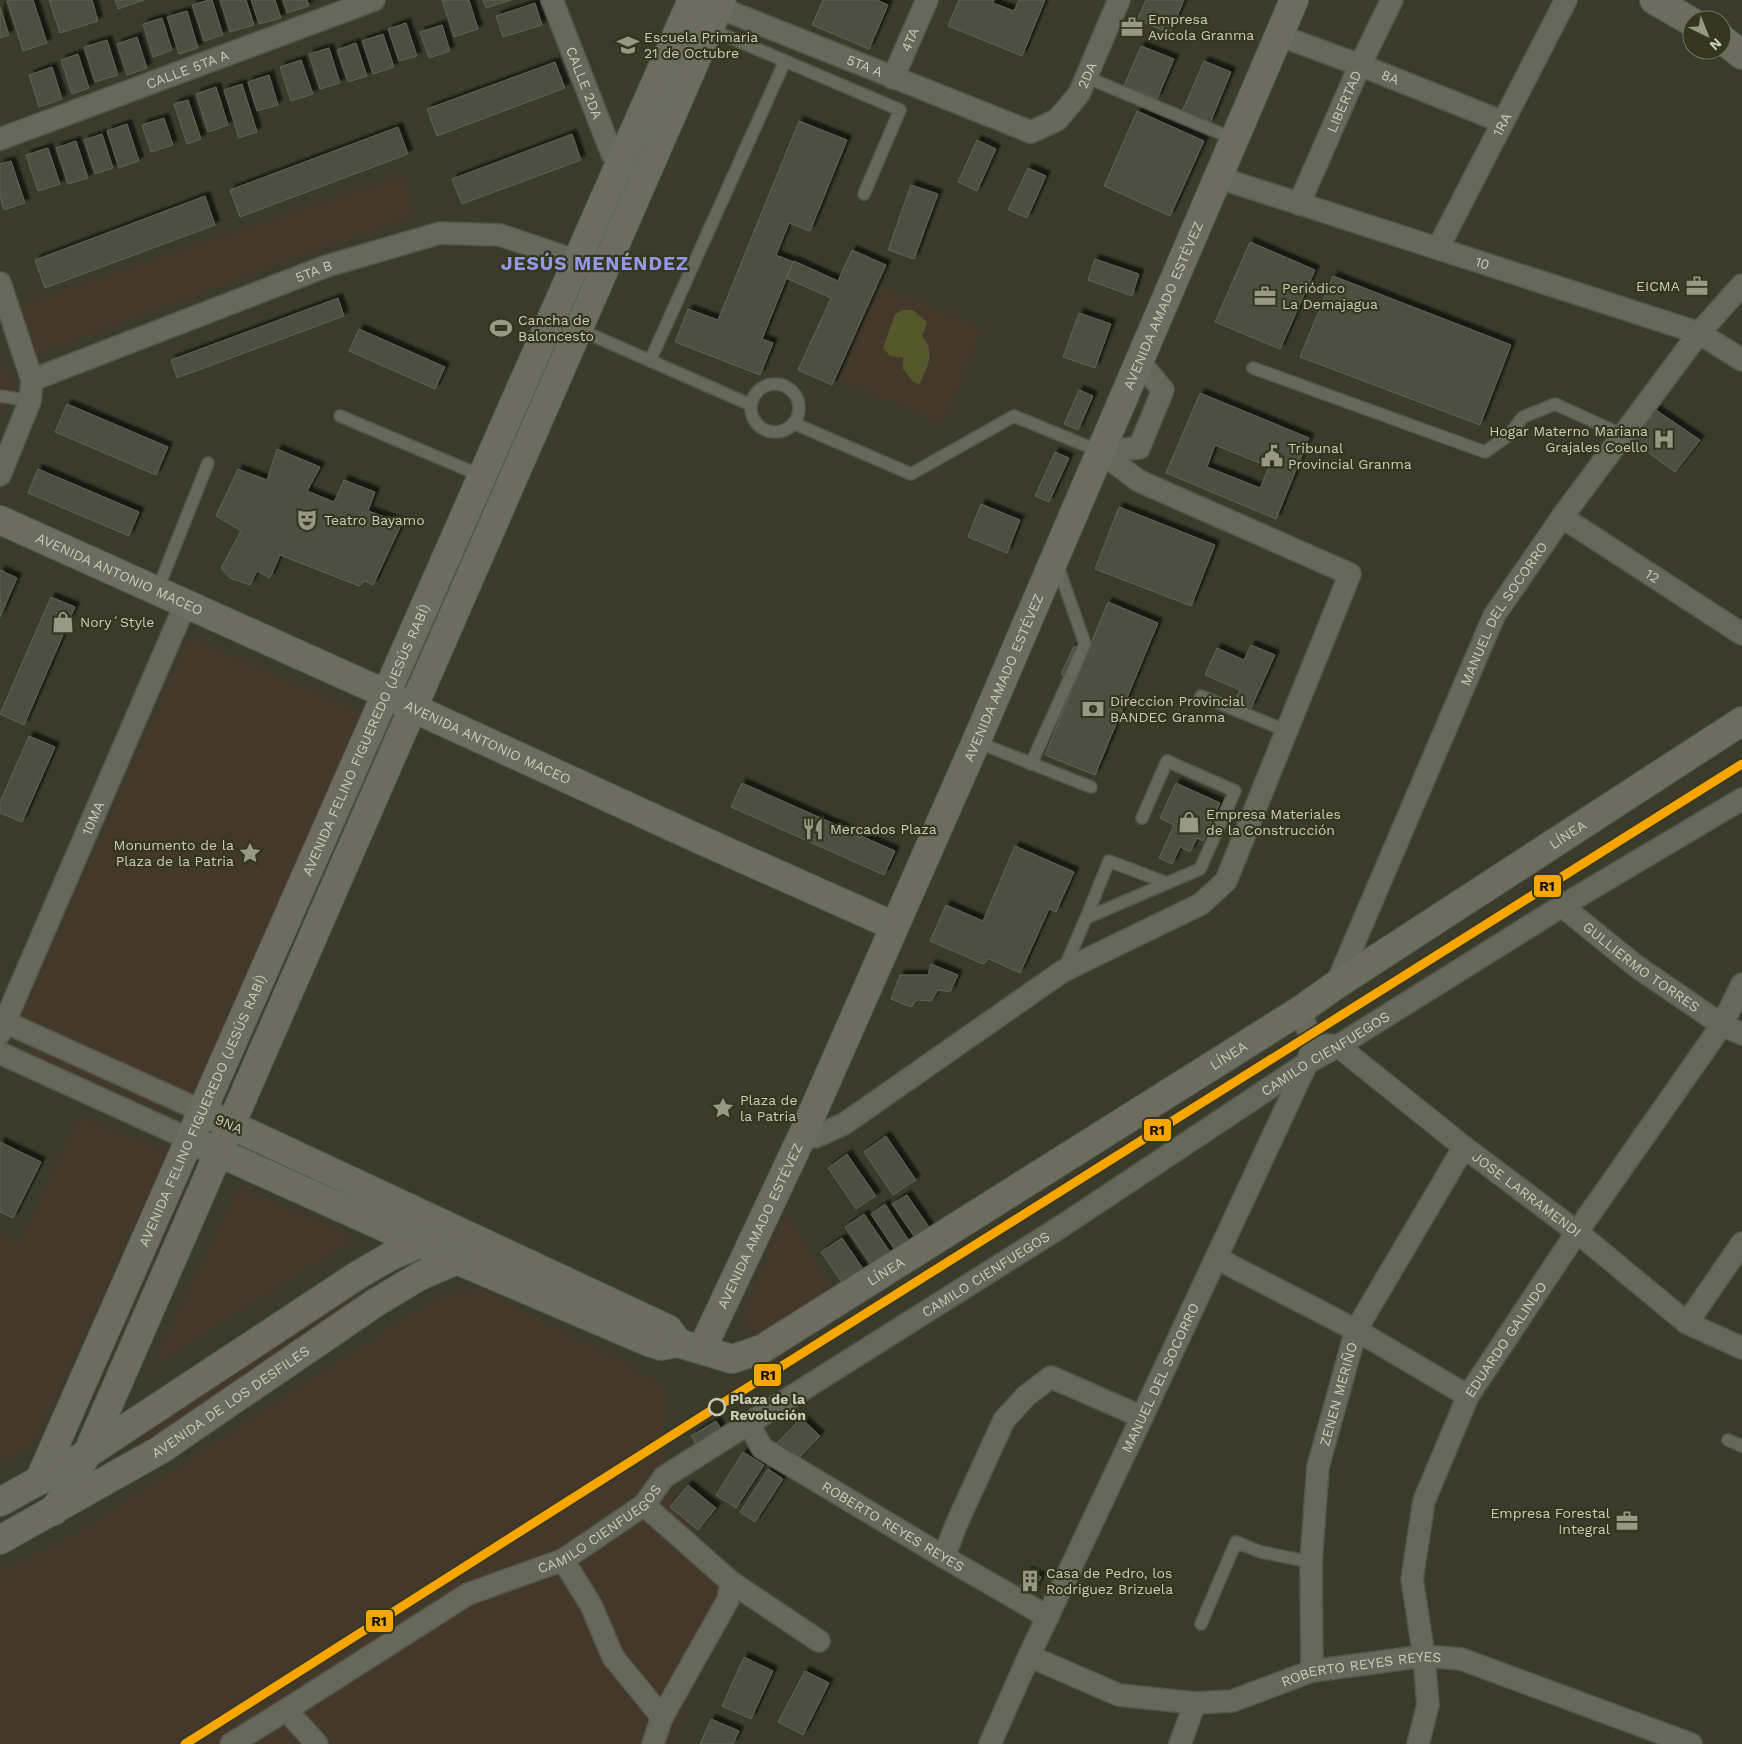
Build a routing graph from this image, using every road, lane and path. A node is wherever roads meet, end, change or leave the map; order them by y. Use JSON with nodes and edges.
{"nodes":[{"id":1,"x":374,"y":0,"type":"edge"},
{"id":2,"x":552,"y":0,"type":"edge"},
{"id":3,"x":692,"y":0,"type":"edge"},
{"id":4,"x":927,"y":0,"type":"edge"},
{"id":5,"x":1119,"y":0,"type":"edge"},
{"id":6,"x":1294,"y":0,"type":"edge"},
{"id":7,"x":1392,"y":0,"type":"edge"},
{"id":8,"x":1566,"y":0,"type":"edge"},
{"id":9,"x":1654,"y":0,"type":"edge"},
{"id":10,"x":713,"y":9,"type":"edge"},
{"id":11,"x":1682,"y":16,"type":"edge"},
{"id":12,"x":1278,"y":34,"type":"junction"},
{"id":13,"x":1732,"y":47,"type":"edge"},
{"id":14,"x":1742,"y":55,"type":"edge"},
{"id":15,"x":785,"y":61,"type":"junction"},
{"id":16,"x":1360,"y":65,"type":"junction"},
{"id":17,"x":1086,"y":77,"type":"junction"},
{"id":18,"x":894,"y":78,"type":"junction"},
{"id":19,"x":1503,"y":122,"type":"junction"},
{"id":20,"x":1031,"y":132,"type":"joint"},
{"id":21,"x":0,"y":139,"type":"edge"},
{"id":22,"x":1234,"y":139,"type":"junction"},
{"id":23,"x":623,"y":157,"type":"junction"},
{"id":24,"x":1217,"y":177,"type":"junction"},
{"id":25,"x":864,"y":194,"type":"dead end"},
{"id":26,"x":1299,"y":204,"type":"junction"},
{"id":27,"x":1438,"y":248,"type":"junction"},
{"id":28,"x":577,"y":261,"type":"junction"},
{"id":29,"x":604,"y":271,"type":"junction"},
{"id":30,"x":0,"y":283,"type":"edge"},
{"id":31,"x":1742,"y":284,"type":"edge"},
{"id":32,"x":578,"y":329,"type":"junction"},
{"id":33,"x":1699,"y":333,"type":"junction"},
{"id":34,"x":1138,"y":360,"type":"junction"},
{"id":35,"x":1742,"y":360,"type":"edge"},
{"id":36,"x":650,"y":361,"type":"junction"},
{"id":37,"x":1253,"y":368,"type":"dead end"},
{"id":38,"x":32,"y":380,"type":"junction"},
{"id":39,"x":0,"y":396,"type":"edge"},
{"id":40,"x":30,"y":401,"type":"junction"},
{"id":41,"x":751,"y":405,"type":"junction"},
{"id":42,"x":340,"y":416,"type":"dead end"},
{"id":43,"x":793,"y":423,"type":"junction"},
{"id":44,"x":1623,"y":435,"type":"junction"},
{"id":45,"x":1099,"y":451,"type":"junction"},
{"id":46,"x":208,"y":463,"type":"dead end"},
{"id":47,"x":0,"y":475,"type":"edge"},
{"id":48,"x":482,"y":476,"type":"junction"},
{"id":49,"x":1562,"y":517,"type":"junction"},
{"id":50,"x":0,"y":520,"type":"edge"},
{"id":51,"x":1054,"y":556,"type":"junction"},
{"id":52,"x":156,"y":591,"type":"junction"},
{"id":53,"x":186,"y":605,"type":"junction"},
{"id":54,"x":1742,"y":634,"type":"edge"},
{"id":55,"x":386,"y":694,"type":"junction"},
{"id":56,"x":1201,"y":696,"type":"dead end"},
{"id":57,"x":413,"y":708,"type":"junction"},
{"id":58,"x":1742,"y":721,"type":"edge"},
{"id":59,"x":1287,"y":731,"type":"junction"},
{"id":60,"x":976,"y":742,"type":"junction"},
{"id":61,"x":1032,"y":764,"type":"junction"},
{"id":62,"x":1091,"y":788,"type":"dead end"},
{"id":63,"x":1742,"y":799,"type":"edge"},
{"id":64,"x":1142,"y":818,"type":"dead end"},
{"id":65,"x":1166,"y":883,"type":"junction"},
{"id":66,"x":1562,"y":906,"type":"junction"},
{"id":67,"x":1086,"y":918,"type":"junction"},
{"id":68,"x":894,"y":926,"type":"junction"},
{"id":69,"x":1063,"y":971,"type":"junction"},
{"id":70,"x":1742,"y":984,"type":"edge"},
{"id":71,"x":1336,"y":985,"type":"junction"},
{"id":72,"x":1299,"y":1011,"type":"junction"},
{"id":73,"x":1722,"y":1025,"type":"junction"},
{"id":74,"x":3,"y":1027,"type":"edge"},
{"id":75,"x":1742,"y":1034,"type":"edge"},
{"id":76,"x":1314,"y":1043,"type":"junction"},
{"id":77,"x":1338,"y":1046,"type":"junction"},
{"id":78,"x":0,"y":1054,"type":"edge"},
{"id":79,"x":1307,"y":1063,"type":"junction"},
{"id":80,"x":202,"y":1111,"type":"junction"},
{"id":81,"x":231,"y":1124,"type":"junction"},
{"id":82,"x":804,"y":1132,"type":"junction"},
{"id":83,"x":189,"y":1139,"type":"junction"},
{"id":84,"x":1464,"y":1146,"type":"junction"},
{"id":85,"x":219,"y":1153,"type":"junction"},
{"id":86,"x":452,"y":1228,"type":"junction"},
{"id":87,"x":1577,"y":1232,"type":"junction"},
{"id":88,"x":421,"y":1243,"type":"junction"},
{"id":89,"x":1742,"y":1243,"type":"edge"},
{"id":90,"x":1216,"y":1258,"type":"junction"},
{"id":91,"x":457,"y":1260,"type":"junction"},
{"id":92,"x":1687,"y":1323,"type":"junction"},
{"id":93,"x":1356,"y":1330,"type":"junction"},
{"id":94,"x":690,"y":1346,"type":"junction"},
{"id":95,"x":1742,"y":1348,"type":"edge"},
{"id":96,"x":1468,"y":1396,"type":"junction"},
{"id":97,"x":1142,"y":1417,"type":"junction"},
{"id":98,"x":749,"y":1424,"type":"junction"},
{"id":99,"x":1728,"y":1440,"type":"dead end"},
{"id":100,"x":1742,"y":1446,"type":"edge"},
{"id":101,"x":87,"y":1454,"type":"junction"},
{"id":102,"x":38,"y":1480,"type":"junction"},
{"id":103,"x":0,"y":1502,"type":"edge"},
{"id":104,"x":644,"y":1505,"type":"junction"},
{"id":105,"x":54,"y":1511,"type":"junction"},
{"id":106,"x":0,"y":1540,"type":"edge"},
{"id":107,"x":944,"y":1558,"type":"junction"},
{"id":108,"x":563,"y":1560,"type":"junction"},
{"id":109,"x":1312,"y":1562,"type":"junction"},
{"id":110,"x":731,"y":1582,"type":"junction"},
{"id":111,"x":1048,"y":1617,"type":"junction"},
{"id":112,"x":1201,"y":1624,"type":"dead end"},
{"id":113,"x":819,"y":1641,"type":"dead end"},
{"id":114,"x":1029,"y":1656,"type":"junction"},
{"id":115,"x":1424,"y":1656,"type":"junction"},
{"id":116,"x":1312,"y":1671,"type":"junction"},
{"id":117,"x":1194,"y":1703,"type":"junction"},
{"id":118,"x":286,"y":1710,"type":"junction"},
{"id":119,"x":662,"y":1717,"type":"junction"},
{"id":120,"x":1680,"y":1742,"type":"edge"},
{"id":121,"x":230,"y":1744,"type":"edge"},
{"id":122,"x":317,"y":1744,"type":"edge"},
{"id":123,"x":653,"y":1744,"type":"edge"},
{"id":124,"x":990,"y":1744,"type":"edge"},
{"id":125,"x":1180,"y":1744,"type":"edge"},
{"id":126,"x":1418,"y":1744,"type":"edge"}],
"edges":[{"from":1,"to":21,"type":"street","name":"CALLE 5TA A"},
{"from":2,"to":23,"type":"street","name":"CALLE 2DA"},
{"from":3,"to":23,"type":"main road","name":"AVENIDA FELINO FIGUEREDO (JESÚS RABÍ)"},
{"from":4,"to":18,"type":"street","name":"4TA"},
{"from":5,"to":17,"type":"street","name":"2DA"},
{"from":6,"to":12,"type":"main road","name":"AVENIDA AMADO ESTÉVEZ"},
{"from":7,"to":16,"type":"street","name":"LIBERTAD"},
{"from":8,"to":19,"type":"street","name":"1RA"},
{"from":9,"to":11,"type":"main road"},
{"from":10,"to":15,"type":"lane"},
{"from":10,"to":18,"type":"street","name":"5TA A"},
{"from":10,"to":29,"type":"main road"},
{"from":12,"to":16,"type":"street","name":"8A"},
{"from":12,"to":22,"type":"main road","name":"AVENIDA AMADO ESTÉVEZ"},
{"from":13,"to":14,"type":"main road"},
{"from":15,"to":25,"type":"lane"},
{"from":15,"to":36,"type":"lane"},
{"from":16,"to":19,"type":"street","name":"8A"},
{"from":16,"to":26,"type":"street","name":"LIBERTAD"},
{"from":17,"to":20,"type":"street","name":"2DA"},
{"from":17,"to":22,"type":"lane"},
{"from":18,"to":20,"type":"street","name":"5TA A"},
{"from":19,"to":27,"type":"street","name":"1RA"},
{"from":22,"to":24,"type":"main road","name":"AVENIDA AMADO ESTÉVEZ"},
{"from":23,"to":28,"type":"main road","name":"AVENIDA FELINO FIGUEREDO (JESÚS RABÍ)"},
{"from":24,"to":26,"type":"street","name":"10"},
{"from":24,"to":34,"type":"main road","name":"AVENIDA AMADO ESTÉVEZ"},
{"from":26,"to":27,"type":"street","name":"10"},
{"from":27,"to":33,"type":"street","name":"10"},
{"from":28,"to":29,"type":"street","name":"5TA B"},
{"from":28,"to":38,"type":"street","name":"5TA B"},
{"from":28,"to":48,"type":"main road","name":"AVENIDA FELINO FIGUEREDO (JESÚS RABÍ)"},
{"from":29,"to":32,"type":"main road"},
{"from":30,"to":38,"type":"street"},
{"from":31,"to":33,"type":"street","name":"MANUEL DEL SOCORRO"},
{"from":32,"to":36,"type":"lane"},
{"from":32,"to":57,"type":"main road"},
{"from":33,"to":35,"type":"street","name":"10"},
{"from":33,"to":44,"type":"street","name":"MANUEL DEL SOCORRO"},
{"from":34,"to":45,"type":"main road","name":"AVENIDA AMADO ESTÉVEZ"},
{"from":34,"to":45,"type":"street"},
{"from":36,"to":41,"type":"lane"},
{"from":37,"to":44,"type":"lane"},
{"from":38,"to":40,"type":"street"},
{"from":39,"to":40,"type":"lane"},
{"from":40,"to":47,"type":"street"},
{"from":41,"to":43,"type":"lane"},
{"from":41,"to":43,"type":"lane"},
{"from":42,"to":48,"type":"lane"},
{"from":43,"to":45,"type":"lane"},
{"from":44,"to":49,"type":"street","name":"MANUEL DEL SOCORRO"},
{"from":45,"to":51,"type":"main road","name":"AVENIDA AMADO ESTÉVEZ"},
{"from":45,"to":59,"type":"street"},
{"from":46,"to":52,"type":"lane"},
{"from":48,"to":55,"type":"main road","name":"AVENIDA FELINO FIGUEREDO (JESÚS RABÍ)"},
{"from":49,"to":54,"type":"street","name":"12"},
{"from":49,"to":71,"type":"street","name":"MANUEL DEL SOCORRO"},
{"from":50,"to":52,"type":"main road","name":"AVENIDA ANTONIO MACEO"},
{"from":51,"to":60,"type":"main road","name":"AVENIDA AMADO ESTÉVEZ"},
{"from":51,"to":61,"type":"lane"},
{"from":52,"to":53,"type":"main road","name":"AVENIDA ANTONIO MACEO"},
{"from":53,"to":55,"type":"main road","name":"AVENIDA ANTONIO MACEO"},
{"from":53,"to":74,"type":"street","name":"10MA"},
{"from":55,"to":57,"type":"main road","name":"AVENIDA ANTONIO MACEO"},
{"from":55,"to":80,"type":"main road","name":"AVENIDA FELINO FIGUEREDO (JESÚS RABÍ)"},
{"from":56,"to":59,"type":"lane"},
{"from":57,"to":68,"type":"main road","name":"AVENIDA ANTONIO MACEO"},
{"from":57,"to":81,"type":"main road"},
{"from":58,"to":71,"type":"main road","name":"LÍNEA"},
{"from":59,"to":69,"type":"street"},
{"from":60,"to":61,"type":"lane"},
{"from":60,"to":68,"type":"main road","name":"AVENIDA AMADO ESTÉVEZ"},
{"from":61,"to":62,"type":"lane"},
{"from":63,"to":66,"type":"street","name":"CAMILO CIENFUEGOS"},
{"from":64,"to":65,"type":"lane"},
{"from":65,"to":67,"type":"lane"},
{"from":65,"to":67,"type":"lane"},
{"from":66,"to":73,"type":"street","name":"GULLIERMO TORRES"},
{"from":66,"to":77,"type":"street","name":"CAMILO CIENFUEGOS"},
{"from":67,"to":69,"type":"lane"},
{"from":68,"to":82,"type":"main road","name":"AVENIDA AMADO ESTÉVEZ"},
{"from":69,"to":82,"type":"street"},
{"from":70,"to":73,"type":"street","name":"EDUARDO GALINDO"},
{"from":71,"to":72,"type":"main road","name":"LÍNEA"},
{"from":72,"to":76,"type":"street"},
{"from":72,"to":94,"type":"main road","name":"LÍNEA"},
{"from":73,"to":75,"type":"street","name":"GULLIERMO TORRES"},
{"from":73,"to":87,"type":"street","name":"EDUARDO GALINDO"},
{"from":74,"to":80,"type":"street","name":"9NA"},
{"from":76,"to":77,"type":"street"},
{"from":76,"to":79,"type":"street","name":"MANUEL DEL SOCORRO"},
{"from":77,"to":79,"type":"street","name":"CAMILO CIENFUEGOS"},
{"from":77,"to":84,"type":"street","name":"JOSE LARRAMENDI"},
{"from":78,"to":83,"type":"street"},
{"from":79,"to":90,"type":"street","name":"MANUEL DEL SOCORRO"},
{"from":79,"to":98,"type":"street","name":"CAMILO CIENFUEGOS"},
{"from":80,"to":81,"type":"main road","name":"9NA"},
{"from":80,"to":83,"type":"main road","name":"AVENIDA FELINO FIGUEREDO (JESÚS RABÍ)"},
{"from":81,"to":85,"type":"main road"},
{"from":81,"to":86,"type":"main road","name":"9NA"},
{"from":82,"to":94,"type":"main road","name":"AVENIDA AMADO ESTÉVEZ"},
{"from":83,"to":85,"type":"main road"},
{"from":83,"to":102,"type":"main road","name":"AVENIDA FELINO FIGUEREDO (JESÚS RABÍ)"},
{"from":84,"to":87,"type":"street","name":"JOSE LARRAMENDI"},
{"from":84,"to":93,"type":"street","name":"ZENEN MERIÑO"},
{"from":85,"to":88,"type":"main road"},
{"from":85,"to":101,"type":"main road"},
{"from":86,"to":88,"type":"main road"},
{"from":86,"to":94,"type":"main road","name":"9NA"},
{"from":87,"to":92,"type":"street","name":"JOSE LARRAMENDI"},
{"from":87,"to":96,"type":"street","name":"EDUARDO GALINDO"},
{"from":88,"to":91,"type":"main road"},
{"from":88,"to":101,"type":"main road"},
{"from":89,"to":92,"type":"street"},
{"from":90,"to":93,"type":"street"},
{"from":90,"to":97,"type":"street","name":"MANUEL DEL SOCORRO"},
{"from":91,"to":94,"type":"main road"},
{"from":91,"to":105,"type":"main road","name":"AVENIDA DE LOS DESFILES"},
{"from":92,"to":95,"type":"street","name":"JOSE LARRAMENDI"},
{"from":93,"to":96,"type":"street"},
{"from":93,"to":109,"type":"street","name":"ZENEN MERIÑO"},
{"from":96,"to":115,"type":"street","name":"EDUARDO GALINDO"},
{"from":97,"to":107,"type":"street"},
{"from":97,"to":111,"type":"street","name":"MANUEL DEL SOCORRO"},
{"from":98,"to":104,"type":"street","name":"CAMILO CIENFUEGOS"},
{"from":98,"to":107,"type":"street","name":"ROBERTO REYES REYES"},
{"from":99,"to":100,"type":"lane"},
{"from":101,"to":102,"type":"main road"},
{"from":101,"to":105,"type":"main road"},
{"from":102,"to":103,"type":"main road"},
{"from":104,"to":108,"type":"street","name":"CAMILO CIENFUEGOS"},
{"from":104,"to":110,"type":"street"},
{"from":105,"to":106,"type":"main road","name":"AVENIDA DE LOS DESFILES"},
{"from":107,"to":111,"type":"street","name":"ROBERTO REYES REYES"},
{"from":108,"to":118,"type":"street","name":"CAMILO CIENFUEGOS"},
{"from":108,"to":119,"type":"street"},
{"from":109,"to":112,"type":"lane"},
{"from":109,"to":116,"type":"street","name":"ZENEN MERIÑO"},
{"from":110,"to":113,"type":"street"},
{"from":110,"to":119,"type":"street"},
{"from":111,"to":114,"type":"street","name":"MANUEL DEL SOCORRO"},
{"from":114,"to":117,"type":"street","name":"ROBERTO REYES REYES"},
{"from":114,"to":124,"type":"street","name":"MANUEL DEL SOCORRO"},
{"from":115,"to":116,"type":"street","name":"ROBERTO REYES REYES"},
{"from":115,"to":120,"type":"street","name":"ROBERTO REYES REYES"},
{"from":115,"to":126,"type":"street","name":"EDUARDO GALINDO"},
{"from":116,"to":117,"type":"street","name":"ROBERTO REYES REYES"},
{"from":117,"to":125,"type":"street"},
{"from":118,"to":121,"type":"street","name":"CAMILO CIENFUEGOS"},
{"from":118,"to":122,"type":"street"},
{"from":119,"to":123,"type":"street"}]}
